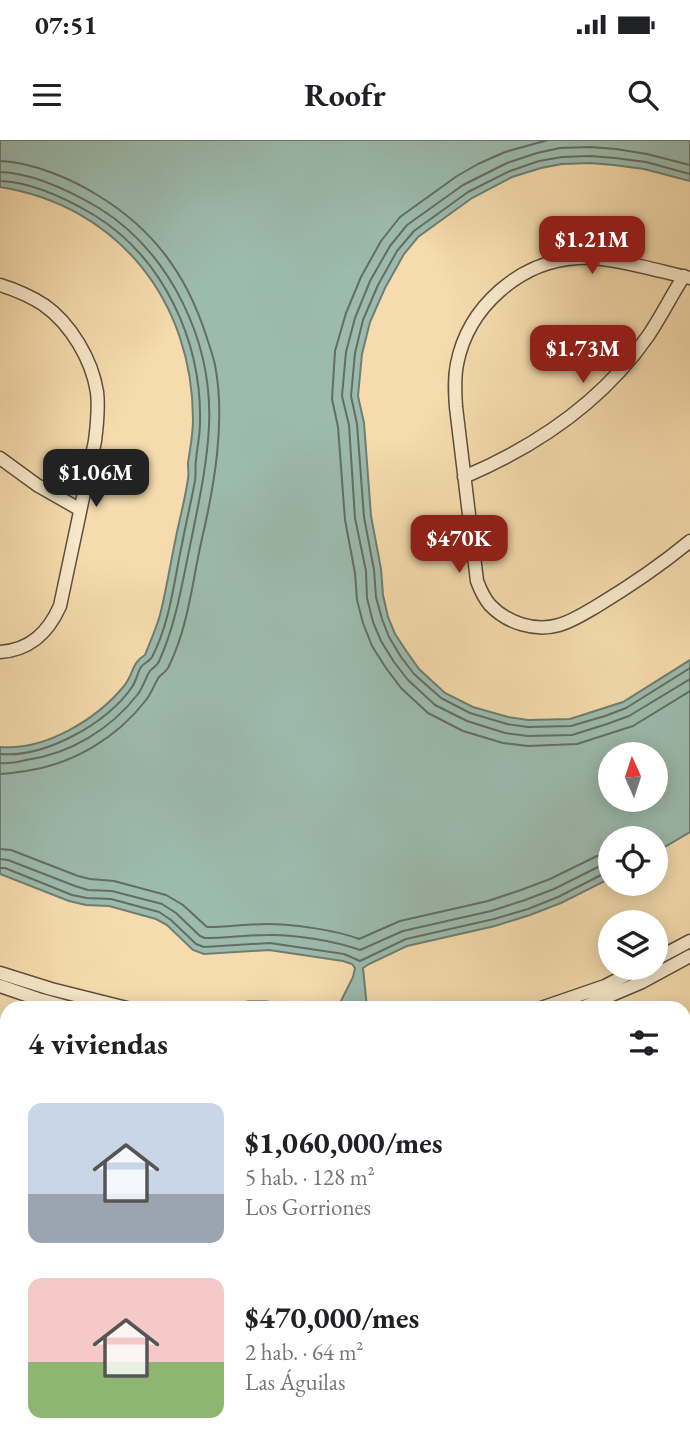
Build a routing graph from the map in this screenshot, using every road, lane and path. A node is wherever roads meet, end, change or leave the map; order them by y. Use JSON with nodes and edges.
{"nodes":[{"id":1,"x":687,"y":277,"type":"edge"},
{"id":2,"x":0,"y":285,"type":"edge"},
{"id":3,"x":0,"y":458,"type":"edge"},
{"id":4,"x":464,"y":477,"type":"junction"},
{"id":5,"x":79,"y":509,"type":"junction"},
{"id":6,"x":690,"y":541,"type":"edge"},
{"id":7,"x":0,"y":652,"type":"edge"},
{"id":8,"x":688,"y":949,"type":"edge"},
{"id":9,"x":668,"y":955,"type":"edge"},
{"id":10,"x":0,"y":972,"type":"edge"},
{"id":11,"x":617,"y":980,"type":"edge"},
{"id":12,"x":0,"y":986,"type":"edge"},
{"id":13,"x":19,"y":986,"type":"junction"},
{"id":14,"x":54,"y":1001,"type":"edge"},
{"id":15,"x":99,"y":1001,"type":"edge"},
{"id":16,"x":561,"y":1001,"type":"edge"},
{"id":17,"x":597,"y":1001,"type":"edge"}],
"edges":[{"from":1,"to":4,"type":"street"},
{"from":1,"to":4,"type":"street"},
{"from":2,"to":5,"type":"street"},
{"from":3,"to":5,"type":"street"},
{"from":4,"to":6,"type":"street"},
{"from":5,"to":7,"type":"street"},
{"from":8,"to":9,"type":"street"},
{"from":8,"to":17,"type":"street"},
{"from":10,"to":13,"type":"street"},
{"from":11,"to":16,"type":"street"},
{"from":12,"to":13,"type":"street"},
{"from":13,"to":14,"type":"street"},
{"from":13,"to":15,"type":"street"}]}
